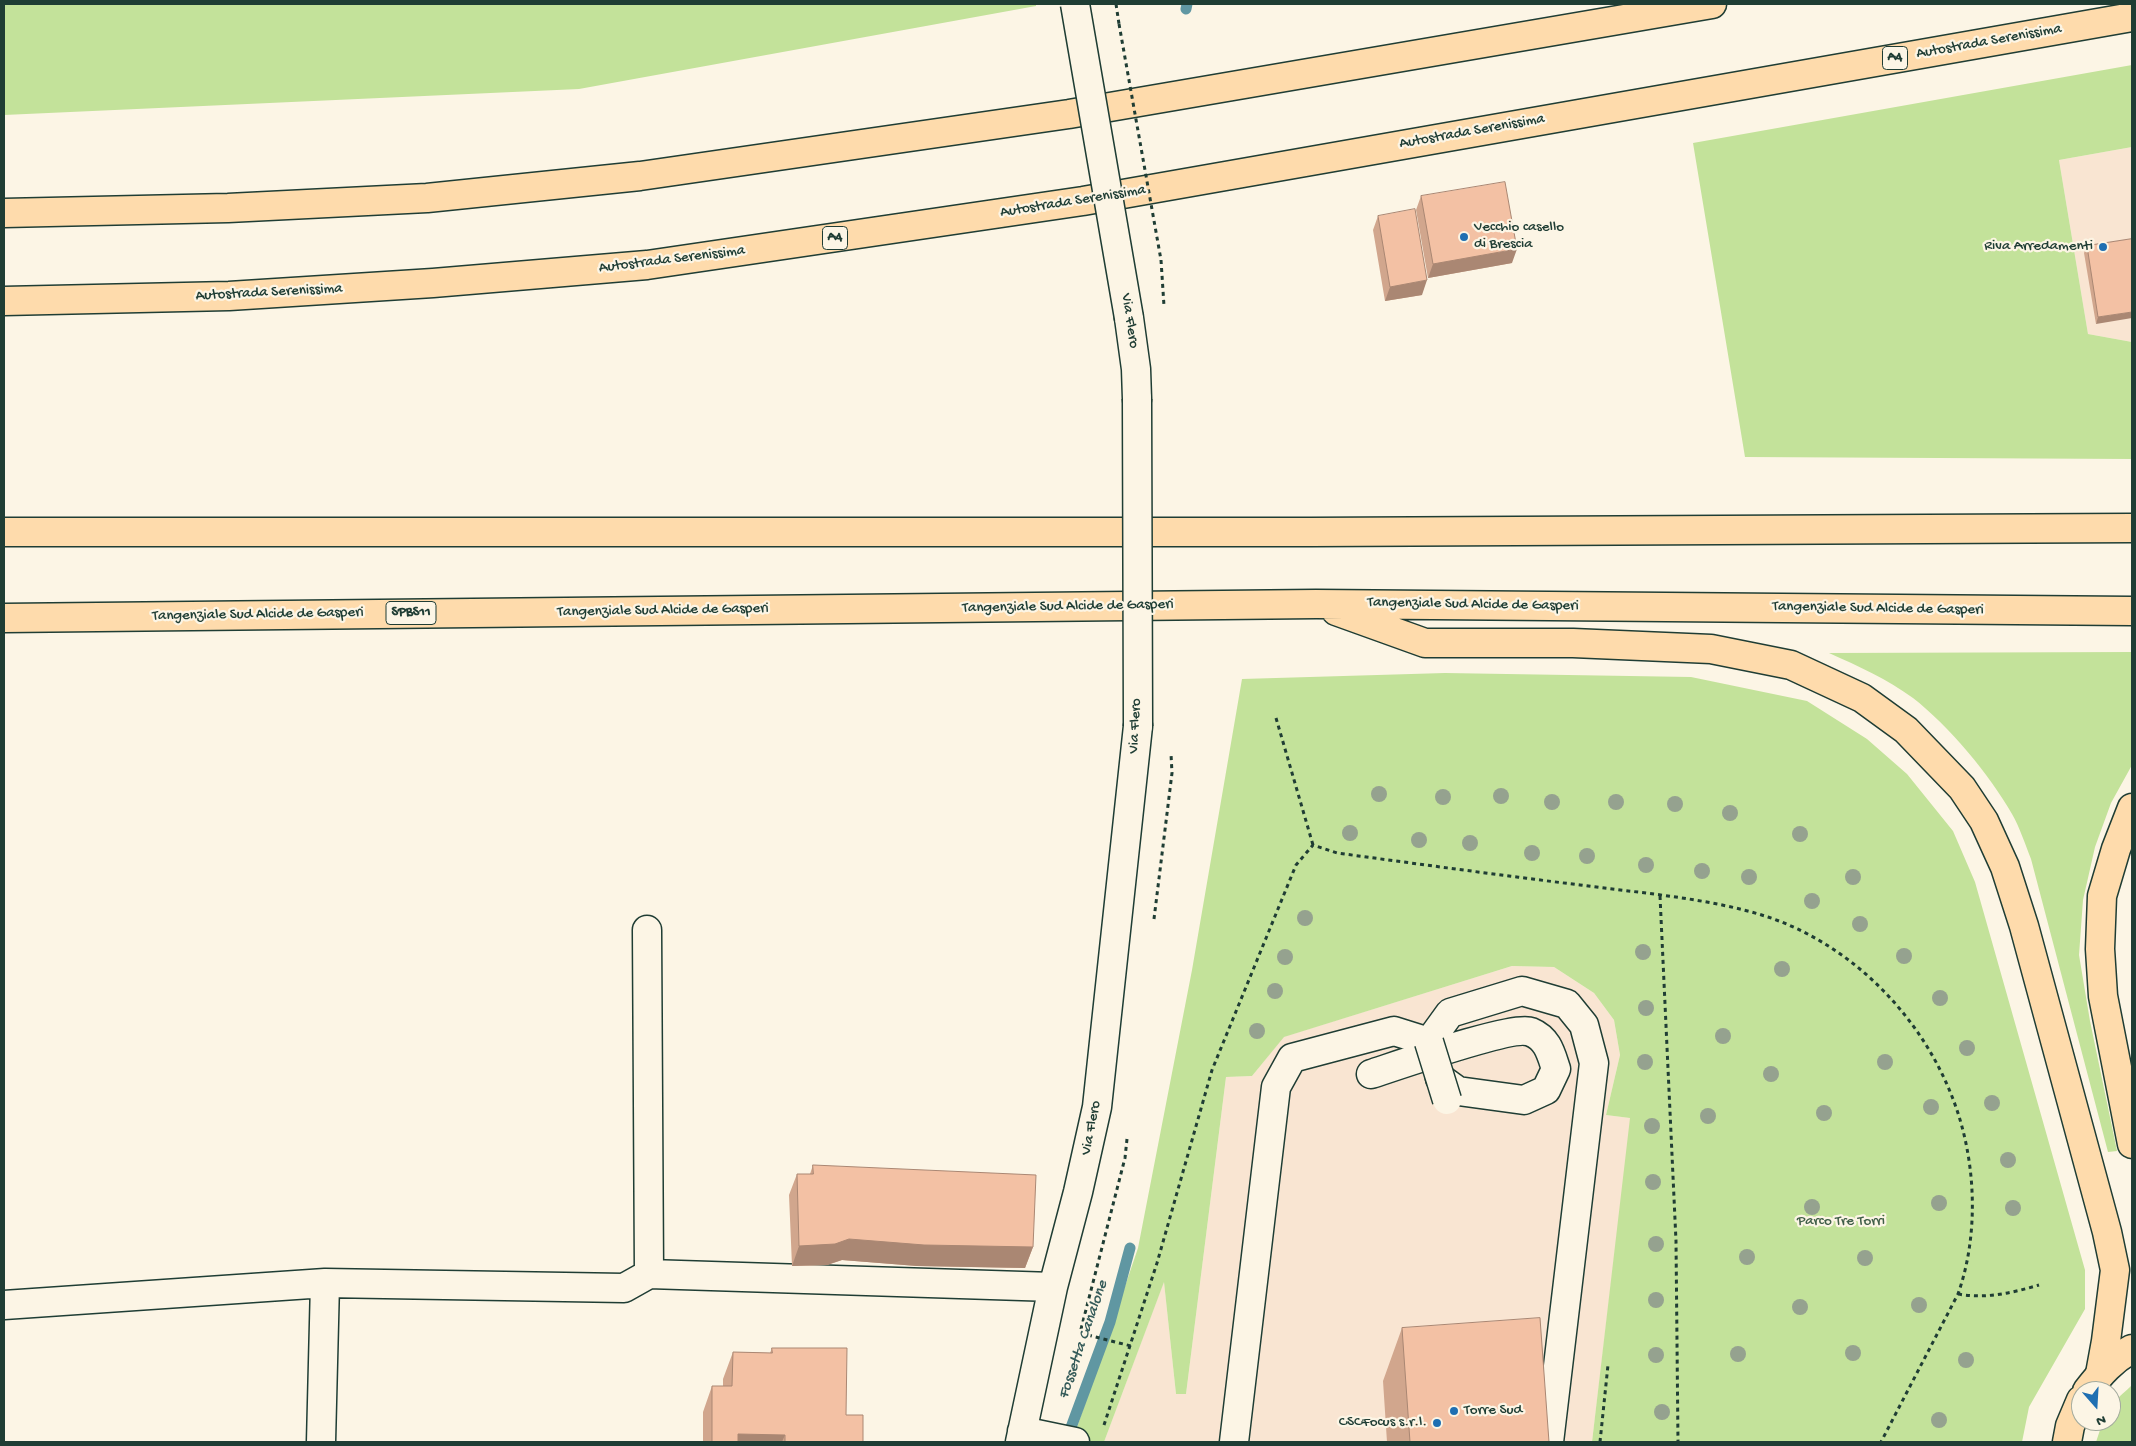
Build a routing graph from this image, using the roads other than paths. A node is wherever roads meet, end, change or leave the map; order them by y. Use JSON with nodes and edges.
{"nodes":[{"id":1,"x":1075,"y":4,"type":"edge"},
{"id":2,"x":1712,"y":4,"type":"edge"},
{"id":3,"x":2132,"y":17,"type":"edge"},
{"id":4,"x":4,"y":213,"type":"edge"},
{"id":5,"x":4,"y":301,"type":"edge"},
{"id":6,"x":2132,"y":528,"type":"edge"},
{"id":7,"x":4,"y":532,"type":"edge"},
{"id":8,"x":1316,"y":604,"type":"junction"},
{"id":9,"x":2132,"y":611,"type":"edge"},
{"id":10,"x":4,"y":618,"type":"edge"},
{"id":11,"x":2132,"y":808,"type":"edge"},
{"id":12,"x":647,"y":930,"type":"dead end"},
{"id":13,"x":1428,"y":1042,"type":"junction"},
{"id":14,"x":1371,"y":1074,"type":"dead end"},
{"id":15,"x":2132,"y":1144,"type":"edge"},
{"id":16,"x":649,"y":1274,"type":"junction"},
{"id":17,"x":325,"y":1283,"type":"junction"},
{"id":18,"x":1053,"y":1287,"type":"junction"},
{"id":19,"x":4,"y":1305,"type":"edge"},
{"id":20,"x":2132,"y":1349,"type":"edge"},
{"id":21,"x":2093,"y":1381,"type":"edge"},
{"id":22,"x":2094,"y":1381,"type":"edge"},
{"id":23,"x":2071,"y":1424,"type":"edge"},
{"id":24,"x":1021,"y":1437,"type":"edge"},
{"id":25,"x":320,"y":1442,"type":"edge"},
{"id":26,"x":1076,"y":1442,"type":"edge"},
{"id":27,"x":1234,"y":1442,"type":"edge"},
{"id":28,"x":1549,"y":1442,"type":"edge"},
{"id":29,"x":2068,"y":1442,"type":"edge"}],
"edges":[{"from":1,"to":18,"type":"street","name":"Via Flero","bridge":true},
{"from":2,"to":4,"type":"main road"},
{"from":3,"to":5,"type":"main road","name":"Autostrada Serenissima","number":"A4"},
{"from":6,"to":7,"type":"main road"},
{"from":8,"to":9,"type":"main road","name":"Tangenziale Sud Alcide de Gasperi"},
{"from":8,"to":10,"type":"main road","name":"Tangenziale Sud Alcide de Gasperi","number":"SPBS11"},
{"from":8,"to":21,"type":"main road"},
{"from":11,"to":15,"type":"main road"},
{"from":12,"to":16,"type":"street"},
{"from":13,"to":14,"type":"street","bridge":true},
{"from":13,"to":27,"type":"street"},
{"from":13,"to":28,"type":"street"},
{"from":16,"to":17,"type":"street"},
{"from":16,"to":18,"type":"street"},
{"from":17,"to":19,"type":"street"},
{"from":17,"to":25,"type":"street"},
{"from":18,"to":24,"type":"street","name":"Via Flero"},
{"from":20,"to":22,"type":"main road"},
{"from":23,"to":29,"type":"main road"},
{"from":24,"to":26,"type":"street"}]}
